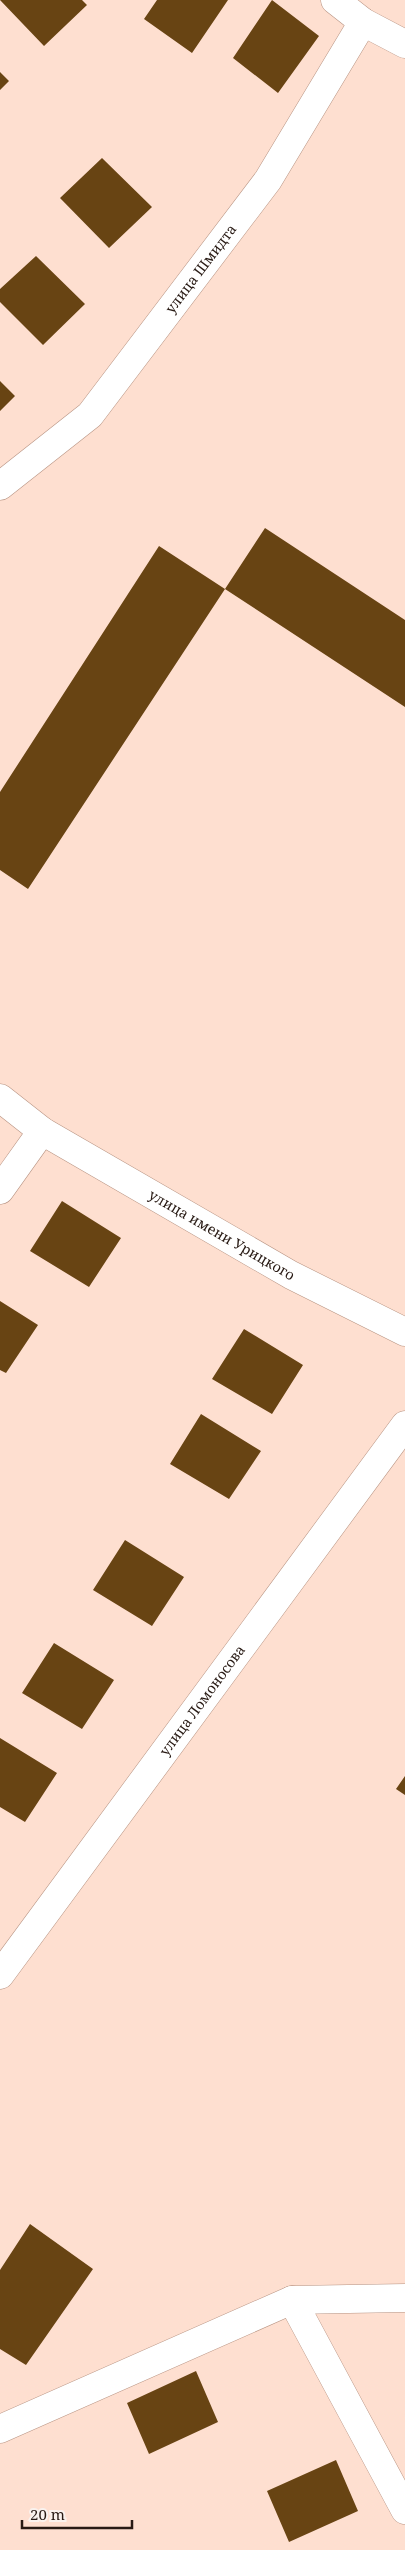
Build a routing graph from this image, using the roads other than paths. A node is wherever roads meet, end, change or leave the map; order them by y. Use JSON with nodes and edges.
{"nodes":[{"id":1,"x":335,"y":0,"type":"edge"},
{"id":2,"x":363,"y":22,"type":"junction"},
{"id":3,"x":405,"y":44,"type":"edge"},
{"id":4,"x":0,"y":486,"type":"edge"},
{"id":5,"x":0,"y":1098,"type":"edge"},
{"id":6,"x":42,"y":1131,"type":"junction"},
{"id":7,"x":0,"y":1190,"type":"edge"},
{"id":8,"x":405,"y":1332,"type":"edge"},
{"id":9,"x":405,"y":1425,"type":"edge"},
{"id":10,"x":0,"y":1975,"type":"edge"},
{"id":11,"x":405,"y":2298,"type":"edge"},
{"id":12,"x":292,"y":2300,"type":"junction"},
{"id":13,"x":0,"y":2429,"type":"edge"},
{"id":14,"x":405,"y":2510,"type":"edge"}],
"edges":[{"from":1,"to":2,"type":"street"},
{"from":2,"to":3,"type":"street"},
{"from":2,"to":4,"type":"street","name":"улица Шмидта"},
{"from":5,"to":6,"type":"street","name":"улица имени Урицкого"},
{"from":6,"to":7,"type":"street"},
{"from":6,"to":8,"type":"street","name":"улица имени Урицкого"},
{"from":9,"to":10,"type":"street","name":"улица Ломоносова"},
{"from":11,"to":12,"type":"street"},
{"from":12,"to":13,"type":"street"},
{"from":12,"to":14,"type":"street"}]}
